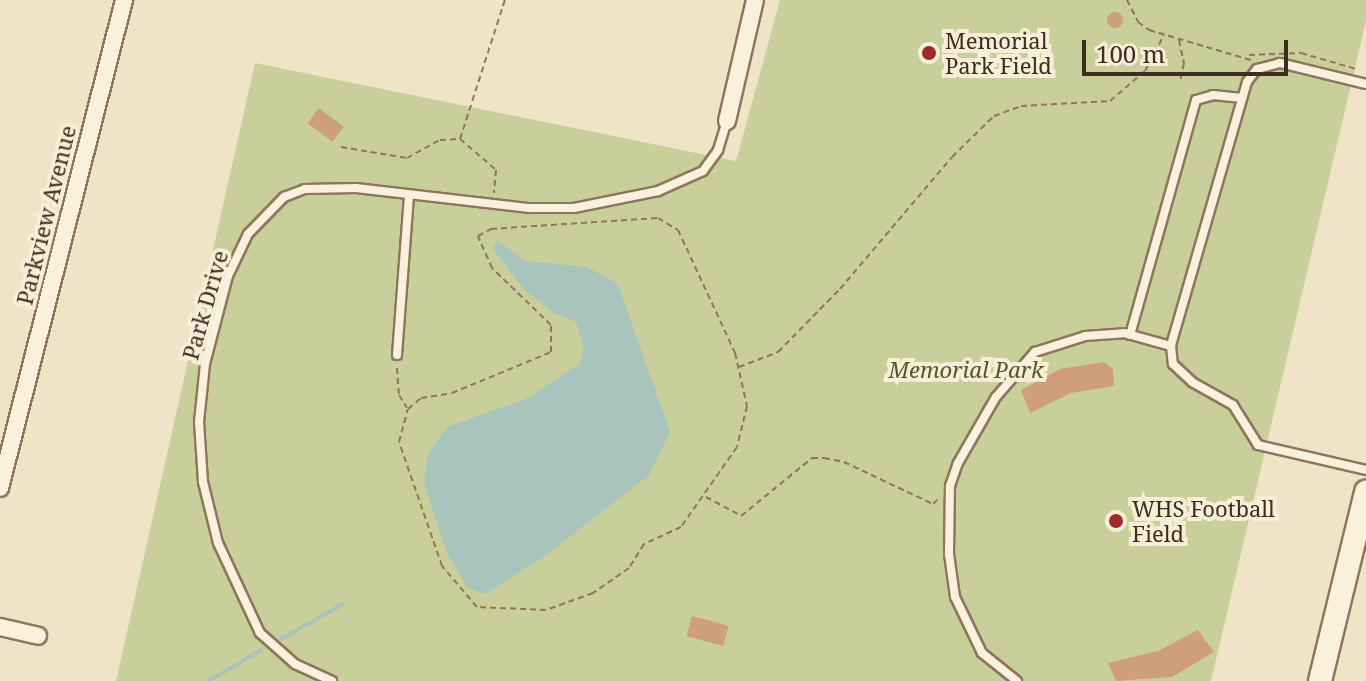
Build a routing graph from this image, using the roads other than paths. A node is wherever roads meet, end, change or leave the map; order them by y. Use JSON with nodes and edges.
{"nodes":[{"id":1,"x":124,"y":0,"type":"edge"},
{"id":2,"x":755,"y":0,"type":"edge"},
{"id":3,"x":1366,"y":84,"type":"edge"},
{"id":4,"x":1242,"y":98,"type":"junction"},
{"id":5,"x":727,"y":121,"type":"joint"},
{"id":6,"x":409,"y":196,"type":"junction"},
{"id":7,"x":1130,"y":335,"type":"junction"},
{"id":8,"x":1171,"y":346,"type":"junction"},
{"id":9,"x":397,"y":355,"type":"road end"},
{"id":10,"x":1366,"y":470,"type":"edge"},
{"id":11,"x":0,"y":488,"type":"edge"},
{"id":12,"x":1366,"y":492,"type":"edge"},
{"id":13,"x":0,"y":627,"type":"edge"},
{"id":14,"x":38,"y":636,"type":"dead end"},
{"id":15,"x":332,"y":681,"type":"edge"},
{"id":16,"x":1017,"y":681,"type":"edge"},
{"id":17,"x":1320,"y":681,"type":"edge"}],
"edges":[{"from":1,"to":11,"type":"street","name":"Parkview Avenue"},
{"from":2,"to":5,"type":"street"},
{"from":3,"to":4,"type":"lane"},
{"from":4,"to":7,"type":"lane"},
{"from":4,"to":8,"type":"lane"},
{"from":5,"to":6,"type":"lane","name":"Park Drive"},
{"from":6,"to":9,"type":"lane"},
{"from":6,"to":15,"type":"lane","name":"Park Drive"},
{"from":7,"to":8,"type":"lane"},
{"from":7,"to":16,"type":"lane"},
{"from":8,"to":10,"type":"lane"},
{"from":12,"to":17,"type":"street"},
{"from":13,"to":14,"type":"street"}]}
